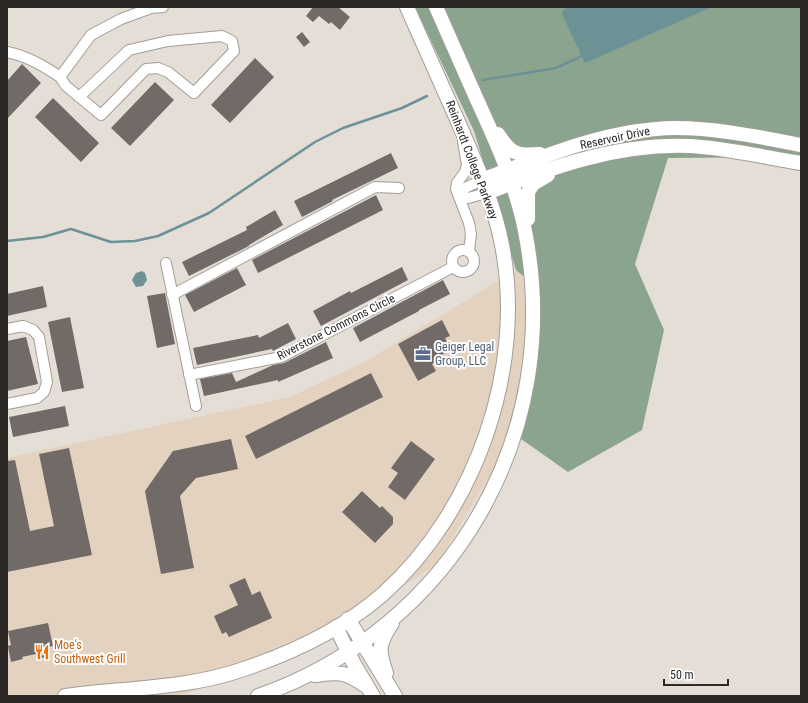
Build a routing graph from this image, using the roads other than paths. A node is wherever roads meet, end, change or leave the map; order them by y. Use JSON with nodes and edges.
{"nodes":[{"id":1,"x":163,"y":7,"type":"edge"},
{"id":2,"x":407,"y":7,"type":"edge"},
{"id":3,"x":436,"y":7,"type":"edge"},
{"id":4,"x":7,"y":52,"type":"edge"},
{"id":5,"x":60,"y":77,"type":"junction"},
{"id":6,"x":79,"y":97,"type":"junction"},
{"id":7,"x":483,"y":112,"type":"junction"},
{"id":8,"x":462,"y":131,"type":"junction"},
{"id":9,"x":801,"y":145,"type":"edge"},
{"id":10,"x":556,"y":152,"type":"junction"},
{"id":11,"x":801,"y":163,"type":"edge"},
{"id":12,"x":564,"y":165,"type":"junction"},
{"id":13,"x":510,"y":176,"type":"junction"},
{"id":14,"x":485,"y":187,"type":"junction"},
{"id":15,"x":399,"y":188,"type":"dead end"},
{"id":16,"x":459,"y":196,"type":"junction"},
{"id":17,"x":469,"y":251,"type":"junction"},
{"id":18,"x":530,"y":261,"type":"junction"},
{"id":19,"x":166,"y":263,"type":"dead end"},
{"id":20,"x":453,"y":267,"type":"junction"},
{"id":21,"x":172,"y":294,"type":"junction"},
{"id":22,"x":7,"y":329,"type":"edge"},
{"id":23,"x":189,"y":375,"type":"junction"},
{"id":24,"x":7,"y":404,"type":"edge"},
{"id":25,"x":196,"y":406,"type":"dead end"},
{"id":26,"x":398,"y":614,"type":"junction"},
{"id":27,"x":348,"y":620,"type":"junction"},
{"id":28,"x":336,"y":627,"type":"junction"},
{"id":29,"x":362,"y":643,"type":"junction"},
{"id":30,"x":348,"y":652,"type":"junction"},
{"id":31,"x":304,"y":676,"type":"junction"},
{"id":32,"x":371,"y":692,"type":"edge"},
{"id":33,"x":394,"y":694,"type":"edge"},
{"id":34,"x":66,"y":696,"type":"edge"},
{"id":35,"x":258,"y":696,"type":"edge"}],
"edges":[{"from":1,"to":5,"type":"street"},
{"from":2,"to":8,"type":"street","name":"Reinhardt College Parkway"},
{"from":3,"to":7,"type":"street"},
{"from":4,"to":5,"type":"street"},
{"from":5,"to":6,"type":"street"},
{"from":6,"to":6,"type":"street"},
{"from":7,"to":10,"type":"street"},
{"from":7,"to":13,"type":"street"},
{"from":8,"to":14,"type":"street","name":"Reinhardt College Parkway"},
{"from":8,"to":16,"type":"street"},
{"from":9,"to":10,"type":"street","name":"Reservoir Drive"},
{"from":10,"to":13,"type":"street","name":"Reservoir Drive"},
{"from":11,"to":12,"type":"street","name":"Reservoir Drive"},
{"from":12,"to":13,"type":"street","name":"Reservoir Drive"},
{"from":12,"to":18,"type":"street"},
{"from":13,"to":14,"type":"street","name":"Reservoir Drive"},
{"from":13,"to":18,"type":"street"},
{"from":14,"to":16,"type":"street"},
{"from":14,"to":27,"type":"street","name":"Reinhardt College Parkway"},
{"from":15,"to":21,"type":"street"},
{"from":16,"to":17,"type":"street"},
{"from":17,"to":20,"type":"street"},
{"from":17,"to":20,"type":"street"},
{"from":18,"to":26,"type":"street"},
{"from":19,"to":21,"type":"street"},
{"from":20,"to":23,"type":"street","name":"Riverstone Commons Circle"},
{"from":21,"to":23,"type":"street"},
{"from":22,"to":24,"type":"street"},
{"from":23,"to":25,"type":"street"},
{"from":26,"to":29,"type":"street"},
{"from":26,"to":33,"type":"street"},
{"from":27,"to":28,"type":"street","name":"Reinhardt College Parkway"},
{"from":27,"to":29,"type":"street"},
{"from":28,"to":30,"type":"street"},
{"from":28,"to":34,"type":"street","name":"Reinhardt College Parkway"},
{"from":29,"to":30,"type":"street"},
{"from":29,"to":33,"type":"street"},
{"from":30,"to":31,"type":"street"},
{"from":30,"to":32,"type":"street"},
{"from":31,"to":32,"type":"street"},
{"from":31,"to":35,"type":"street"}]}
